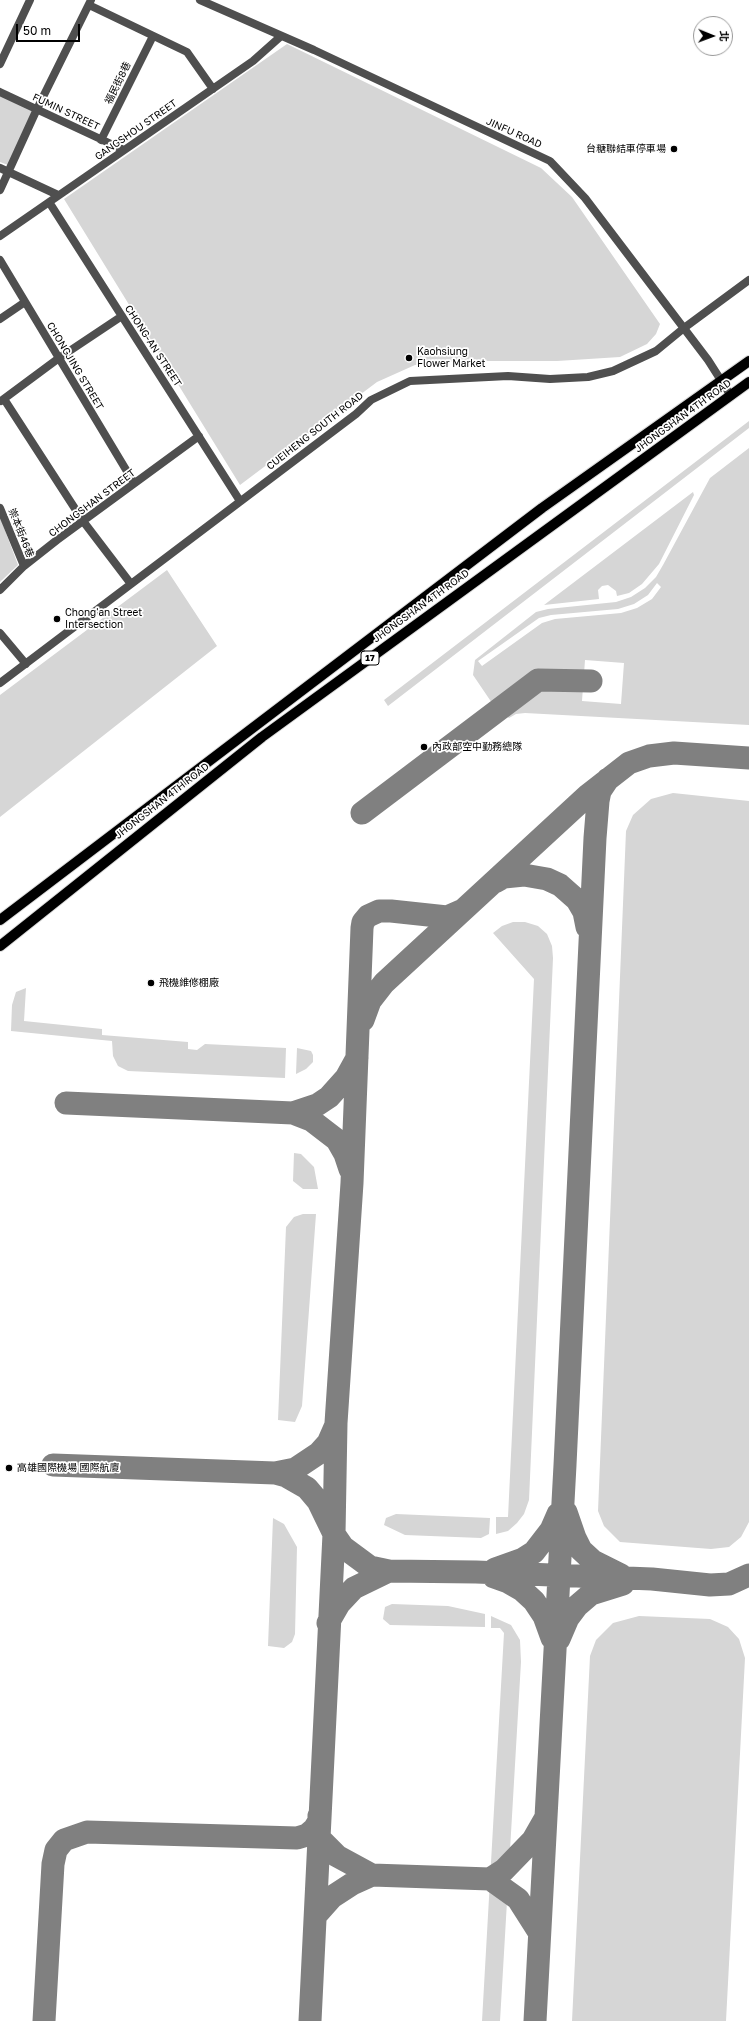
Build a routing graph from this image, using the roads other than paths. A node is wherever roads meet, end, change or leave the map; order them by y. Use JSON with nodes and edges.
{"nodes":[{"id":1,"x":30,"y":0,"type":"edge"},
{"id":2,"x":200,"y":0,"type":"edge"},
{"id":3,"x":90,"y":2,"type":"edge"},
{"id":4,"x":153,"y":36,"type":"junction"},
{"id":5,"x":280,"y":37,"type":"junction"},
{"id":6,"x":0,"y":64,"type":"edge"},
{"id":7,"x":213,"y":89,"type":"junction"},
{"id":8,"x":0,"y":92,"type":"edge"},
{"id":9,"x":37,"y":109,"type":"junction"},
{"id":10,"x":101,"y":140,"type":"junction"},
{"id":11,"x":124,"y":150,"type":"junction"},
{"id":12,"x":0,"y":168,"type":"edge"},
{"id":13,"x":8,"y":172,"type":"junction"},
{"id":14,"x":0,"y":190,"type":"edge"},
{"id":15,"x":58,"y":195,"type":"junction"},
{"id":16,"x":49,"y":202,"type":"junction"},
{"id":17,"x":0,"y":236,"type":"edge"},
{"id":18,"x":0,"y":260,"type":"edge"},
{"id":19,"x":749,"y":280,"type":"edge"},
{"id":20,"x":25,"y":302,"type":"junction"},
{"id":21,"x":122,"y":316,"type":"junction"},
{"id":22,"x":0,"y":319,"type":"edge"},
{"id":23,"x":684,"y":328,"type":"junction"},
{"id":24,"x":59,"y":358,"type":"junction"},
{"id":25,"x":749,"y":361,"type":"edge"},
{"id":26,"x":721,"y":381,"type":"junction"},
{"id":27,"x":749,"y":382,"type":"edge"},
{"id":28,"x":731,"y":396,"type":"junction"},
{"id":29,"x":2,"y":400,"type":"edge"},
{"id":30,"x":199,"y":436,"type":"junction"},
{"id":31,"x":134,"y":483,"type":"junction"},
{"id":32,"x":240,"y":501,"type":"junction"},
{"id":33,"x":0,"y":508,"type":"edge"},
{"id":34,"x":83,"y":521,"type":"junction"},
{"id":35,"x":24,"y":566,"type":"junction"},
{"id":36,"x":131,"y":584,"type":"junction"},
{"id":37,"x":0,"y":590,"type":"edge"},
{"id":38,"x":0,"y":633,"type":"edge"},
{"id":39,"x":26,"y":664,"type":"junction"},
{"id":40,"x":0,"y":683,"type":"edge"},
{"id":41,"x":0,"y":920,"type":"edge"},
{"id":42,"x":0,"y":946,"type":"edge"}],
"edges":[{"from":1,"to":6,"type":"street"},
{"from":2,"to":5,"type":"street","name":"JINFU ROAD"},
{"from":3,"to":4,"type":"street"},
{"from":3,"to":9,"type":"street"},
{"from":4,"to":7,"type":"street"},
{"from":4,"to":10,"type":"street","name":"福民街8巷"},
{"from":5,"to":7,"type":"street","name":"GANGSHOU STREET"},
{"from":5,"to":23,"type":"street","name":"JINFU ROAD"},
{"from":7,"to":11,"type":"street","name":"GANGSHOU STREET"},
{"from":8,"to":9,"type":"street","name":"FUMIN STREET"},
{"from":9,"to":10,"type":"street","name":"FUMIN STREET"},
{"from":9,"to":13,"type":"street"},
{"from":10,"to":11,"type":"street","name":"FUMIN STREET"},
{"from":11,"to":15,"type":"street","name":"GANGSHOU STREET"},
{"from":12,"to":13,"type":"street"},
{"from":13,"to":14,"type":"street"},
{"from":13,"to":15,"type":"street"},
{"from":15,"to":16,"type":"street","name":"GANGSHOU STREET"},
{"from":16,"to":17,"type":"street","name":"GANGSHOU STREET"},
{"from":16,"to":21,"type":"street","name":"CHONG-AN STREET"},
{"from":18,"to":20,"type":"street","name":"CHONGJING STREET"},
{"from":19,"to":23,"type":"street","name":"CUEIHENG SOUTH ROAD"},
{"from":20,"to":22,"type":"street"},
{"from":20,"to":24,"type":"street","name":"CHONGJING STREET"},
{"from":21,"to":24,"type":"street"},
{"from":21,"to":30,"type":"street","name":"CHONG-AN STREET"},
{"from":23,"to":26,"type":"street","name":"JINFU ROAD"},
{"from":23,"to":32,"type":"street","name":"CUEIHENG SOUTH ROAD"},
{"from":24,"to":29,"type":"street"},
{"from":24,"to":31,"type":"street","name":"CHONGJING STREET"},
{"from":25,"to":26,"type":"main road","name":"JHONGSHAN 4TH ROAD","number":"17"},
{"from":26,"to":28,"type":"street","name":"JINFU ROAD"},
{"from":26,"to":41,"type":"main road","name":"JHONGSHAN 4TH ROAD","number":"17"},
{"from":27,"to":28,"type":"main road","name":"JHONGSHAN 4TH ROAD","number":"17"},
{"from":28,"to":42,"type":"main road","name":"JHONGSHAN 4TH ROAD","number":"17"},
{"from":29,"to":34,"type":"street"},
{"from":30,"to":31,"type":"street","name":"CHONGSHAN STREET"},
{"from":30,"to":32,"type":"street","name":"CHONG-AN STREET"},
{"from":31,"to":34,"type":"street","name":"CHONGSHAN STREET"},
{"from":32,"to":36,"type":"street","name":"CUEIHENG SOUTH ROAD"},
{"from":33,"to":35,"type":"street","name":"崇本街46巷"},
{"from":34,"to":35,"type":"street","name":"CHONGSHAN STREET"},
{"from":34,"to":36,"type":"street"},
{"from":35,"to":37,"type":"street","name":"CHONGSHAN STREET"},
{"from":36,"to":39,"type":"street","name":"CUEIHENG SOUTH ROAD"},
{"from":38,"to":39,"type":"street"},
{"from":39,"to":40,"type":"street","name":"CUEIHENG SOUTH ROAD"}]}
